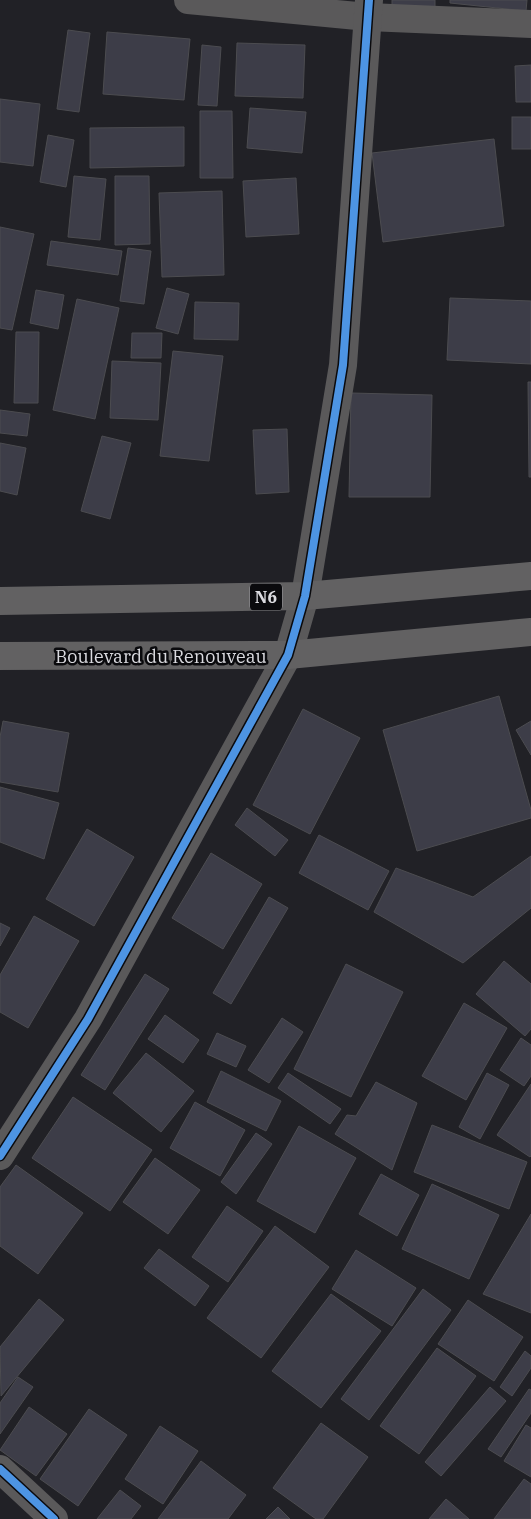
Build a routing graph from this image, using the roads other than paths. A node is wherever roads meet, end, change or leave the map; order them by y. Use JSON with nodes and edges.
{"nodes":[{"id":1,"x":188,"y":0,"type":"edge"},
{"id":2,"x":369,"y":9,"type":"edge"},
{"id":3,"x":531,"y":24,"type":"edge"},
{"id":4,"x":531,"y":576,"type":"edge"},
{"id":5,"x":305,"y":596,"type":"junction"},
{"id":6,"x":0,"y":601,"type":"edge"},
{"id":7,"x":531,"y":632,"type":"edge"},
{"id":8,"x":288,"y":655,"type":"junction"},
{"id":9,"x":0,"y":656,"type":"edge"},
{"id":10,"x":0,"y":1156,"type":"edge"},
{"id":11,"x":0,"y":1469,"type":"edge"},
{"id":12,"x":54,"y":1519,"type":"edge"}],
"edges":[{"from":1,"to":2,"type":"street"},
{"from":2,"to":3,"type":"street"},
{"from":2,"to":5,"type":"street"},
{"from":4,"to":5,"type":"highway","number":"N6"},
{"from":5,"to":6,"type":"highway","number":"N6"},
{"from":5,"to":8,"type":"street"},
{"from":7,"to":8,"type":"highway","name":"Boulevard du Renouveau"},
{"from":8,"to":9,"type":"highway","name":"Boulevard du Renouveau"},
{"from":8,"to":10,"type":"street"},
{"from":11,"to":12,"type":"street"}]}
